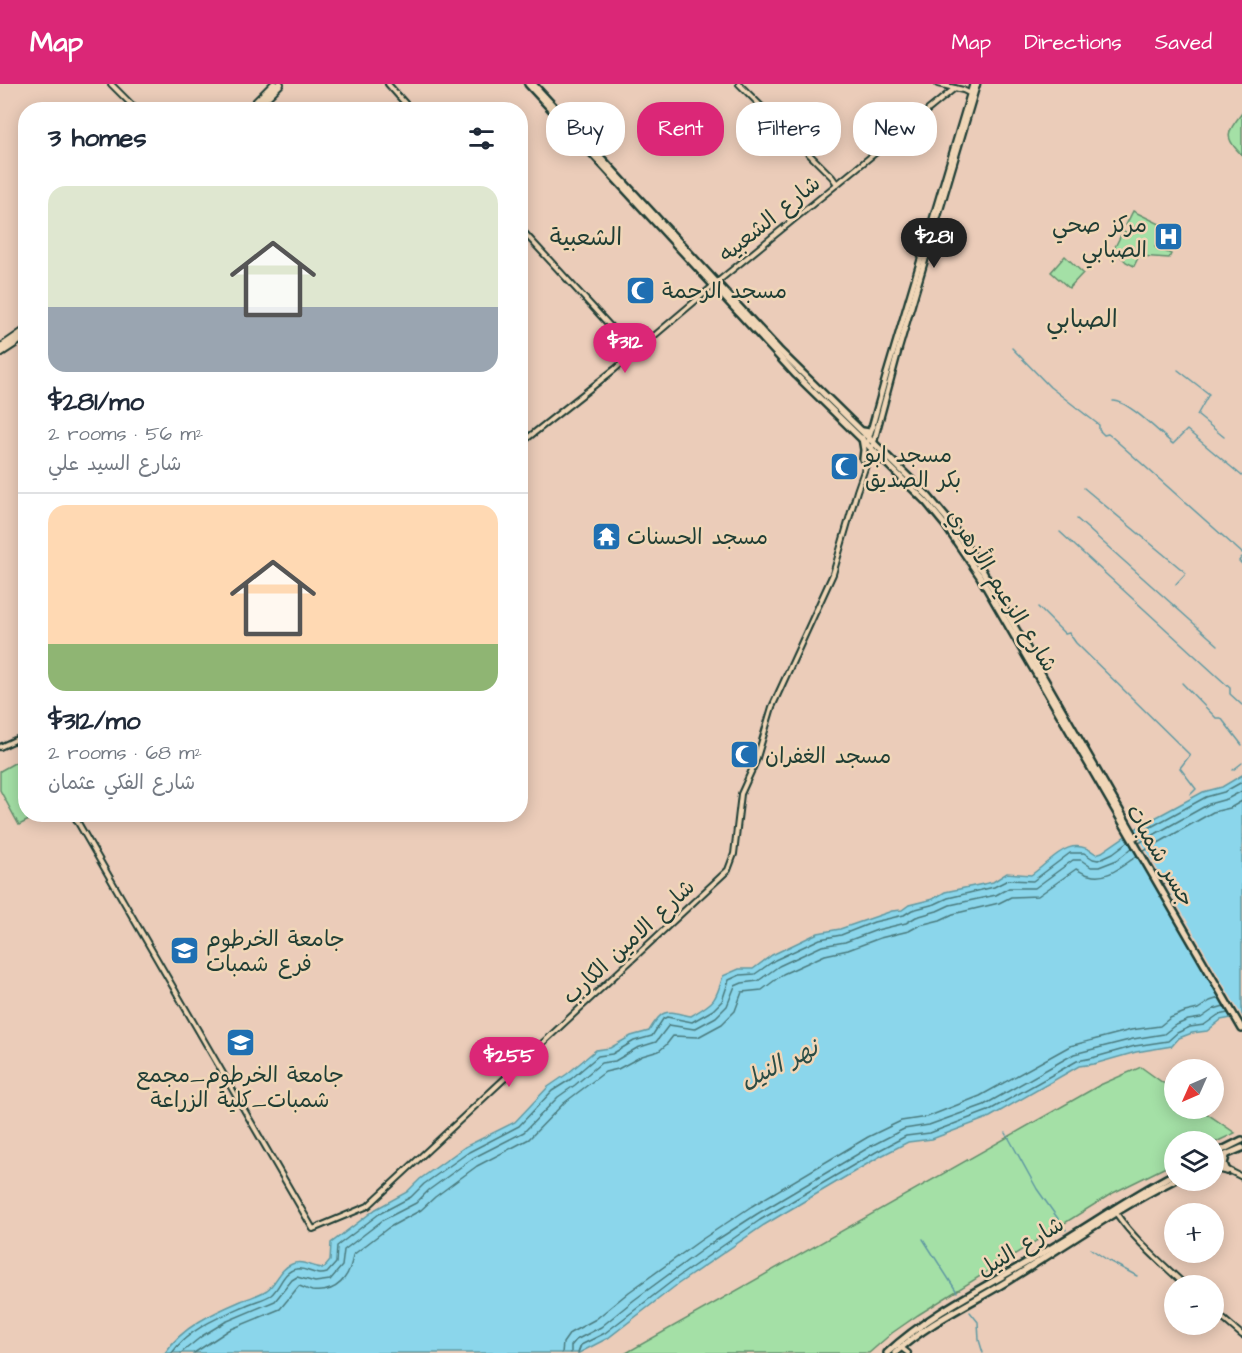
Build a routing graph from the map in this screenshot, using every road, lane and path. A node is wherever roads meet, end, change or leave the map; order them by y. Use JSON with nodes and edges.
{"nodes":[{"id":1,"x":111,"y":84,"type":"edge"},
{"id":2,"x":274,"y":84,"type":"edge"},
{"id":3,"x":280,"y":84,"type":"edge"},
{"id":4,"x":388,"y":84,"type":"edge"},
{"id":5,"x":528,"y":84,"type":"edge"},
{"id":6,"x":533,"y":84,"type":"edge"},
{"id":7,"x":739,"y":84,"type":"edge"},
{"id":8,"x":938,"y":84,"type":"edge"},
{"id":9,"x":955,"y":88,"type":"junction"},
{"id":10,"x":974,"y":89,"type":"edge"},
{"id":11,"x":129,"y":102,"type":"edge"},
{"id":12,"x":256,"y":102,"type":"edge"},
{"id":13,"x":262,"y":102,"type":"edge"},
{"id":14,"x":404,"y":102,"type":"edge"},
{"id":15,"x":837,"y":184,"type":"junction"},
{"id":16,"x":528,"y":237,"type":"edge"},
{"id":17,"x":715,"y":284,"type":"junction"},
{"id":18,"x":18,"y":336,"type":"edge"},
{"id":19,"x":18,"y":341,"type":"edge"},
{"id":20,"x":0,"y":348,"type":"edge"},
{"id":21,"x":634,"y":352,"type":"junction"},
{"id":22,"x":0,"y":353,"type":"edge"},
{"id":23,"x":873,"y":426,"type":"junction"},
{"id":24,"x":861,"y":433,"type":"junction"},
{"id":25,"x":528,"y":438,"type":"edge"},
{"id":26,"x":873,"y":443,"type":"junction"},
{"id":27,"x":866,"y":460,"type":"junction"},
{"id":28,"x":888,"y":463,"type":"junction"},
{"id":29,"x":1053,"y":696,"type":"junction"},
{"id":30,"x":18,"y":739,"type":"edge"},
{"id":31,"x":0,"y":747,"type":"edge"},
{"id":32,"x":78,"y":822,"type":"edge"},
{"id":33,"x":1242,"y":1022,"type":"edge"},
{"id":34,"x":1242,"y":1029,"type":"edge"},
{"id":35,"x":1242,"y":1140,"type":"edge"},
{"id":36,"x":1242,"y":1148,"type":"edge"},
{"id":37,"x":1224,"y":1149,"type":"edge"},
{"id":38,"x":1228,"y":1154,"type":"junction"},
{"id":39,"x":1224,"y":1156,"type":"edge"},
{"id":40,"x":1224,"y":1169,"type":"edge"},
{"id":41,"x":1224,"y":1170,"type":"edge"},
{"id":42,"x":1227,"y":1171,"type":"junction"},
{"id":43,"x":1242,"y":1177,"type":"edge"},
{"id":44,"x":1164,"y":1180,"type":"edge"},
{"id":45,"x":1164,"y":1186,"type":"edge"},
{"id":46,"x":1116,"y":1213,"type":"junction"},
{"id":47,"x":1174,"y":1275,"type":"edge"},
{"id":48,"x":1224,"y":1320,"type":"edge"},
{"id":49,"x":1242,"y":1335,"type":"edge"},
{"id":50,"x":899,"y":1346,"type":"junction"},
{"id":51,"x":887,"y":1353,"type":"edge"},
{"id":52,"x":895,"y":1353,"type":"edge"},
{"id":53,"x":908,"y":1353,"type":"edge"}],
"edges":[{"from":1,"to":11,"type":"street"},
{"from":2,"to":12,"type":"highway"},
{"from":3,"to":13,"type":"highway"},
{"from":4,"to":14,"type":"street"},
{"from":5,"to":17,"type":"main road","name":"شارع الزعيم الأزهري"},
{"from":6,"to":17,"type":"main road","name":"شارع الزعيم الأزهري"},
{"from":7,"to":15,"type":"street"},
{"from":8,"to":9,"type":"street"},
{"from":9,"to":10,"type":"street"},
{"from":9,"to":15,"type":"street","name":"شارع الشعبيه"},
{"from":10,"to":23,"type":"main road"},
{"from":10,"to":26,"type":"main road"},
{"from":15,"to":17,"type":"street","name":"شارع الشعبيه"},
{"from":16,"to":21,"type":"street"},
{"from":17,"to":21,"type":"street","name":"شارع الشعبيه"},
{"from":17,"to":24,"type":"main road","name":"شارع الزعيم الأزهري"},
{"from":18,"to":20,"type":"highway"},
{"from":19,"to":22,"type":"highway"},
{"from":21,"to":25,"type":"street","name":"شارع الشعبيه"},
{"from":23,"to":24,"type":"main road"},
{"from":23,"to":26,"type":"main road"},
{"from":24,"to":26,"type":"main road","name":"شارع الزعيم الأزهري"},
{"from":24,"to":27,"type":"main road"},
{"from":26,"to":27,"type":"street"},
{"from":26,"to":28,"type":"main road","name":"شارع الزعيم الأزهري"},
{"from":26,"to":29,"type":"main road","name":"شارع الزعيم الأزهري"},
{"from":27,"to":28,"type":"main road"},
{"from":27,"to":32,"type":"street","name":"شارع الامين الكارب"},
{"from":28,"to":29,"type":"main road","name":"شارع الزعيم الأزهري"},
{"from":29,"to":33,"type":"main road","name":"جسر شمبات"},
{"from":29,"to":34,"type":"main road","name":"جسر شمبات"},
{"from":30,"to":31,"type":"street"},
{"from":35,"to":37,"type":"main road"},
{"from":36,"to":38,"type":"main road"},
{"from":38,"to":39,"type":"main road"},
{"from":38,"to":42,"type":"main road"},
{"from":40,"to":42,"type":"street"},
{"from":41,"to":42,"type":"main road"},
{"from":42,"to":43,"type":"street"},
{"from":44,"to":50,"type":"main road","name":"شارع النيل"},
{"from":45,"to":46,"type":"main road","name":"شارع النيل"},
{"from":46,"to":47,"type":"street"},
{"from":46,"to":50,"type":"main road","name":"شارع النيل"},
{"from":48,"to":49,"type":"street"},
{"from":50,"to":51,"type":"main road","name":"شارع النيل"},
{"from":50,"to":52,"type":"main road","name":"شارع النيل"},
{"from":50,"to":53,"type":"street"}]}
